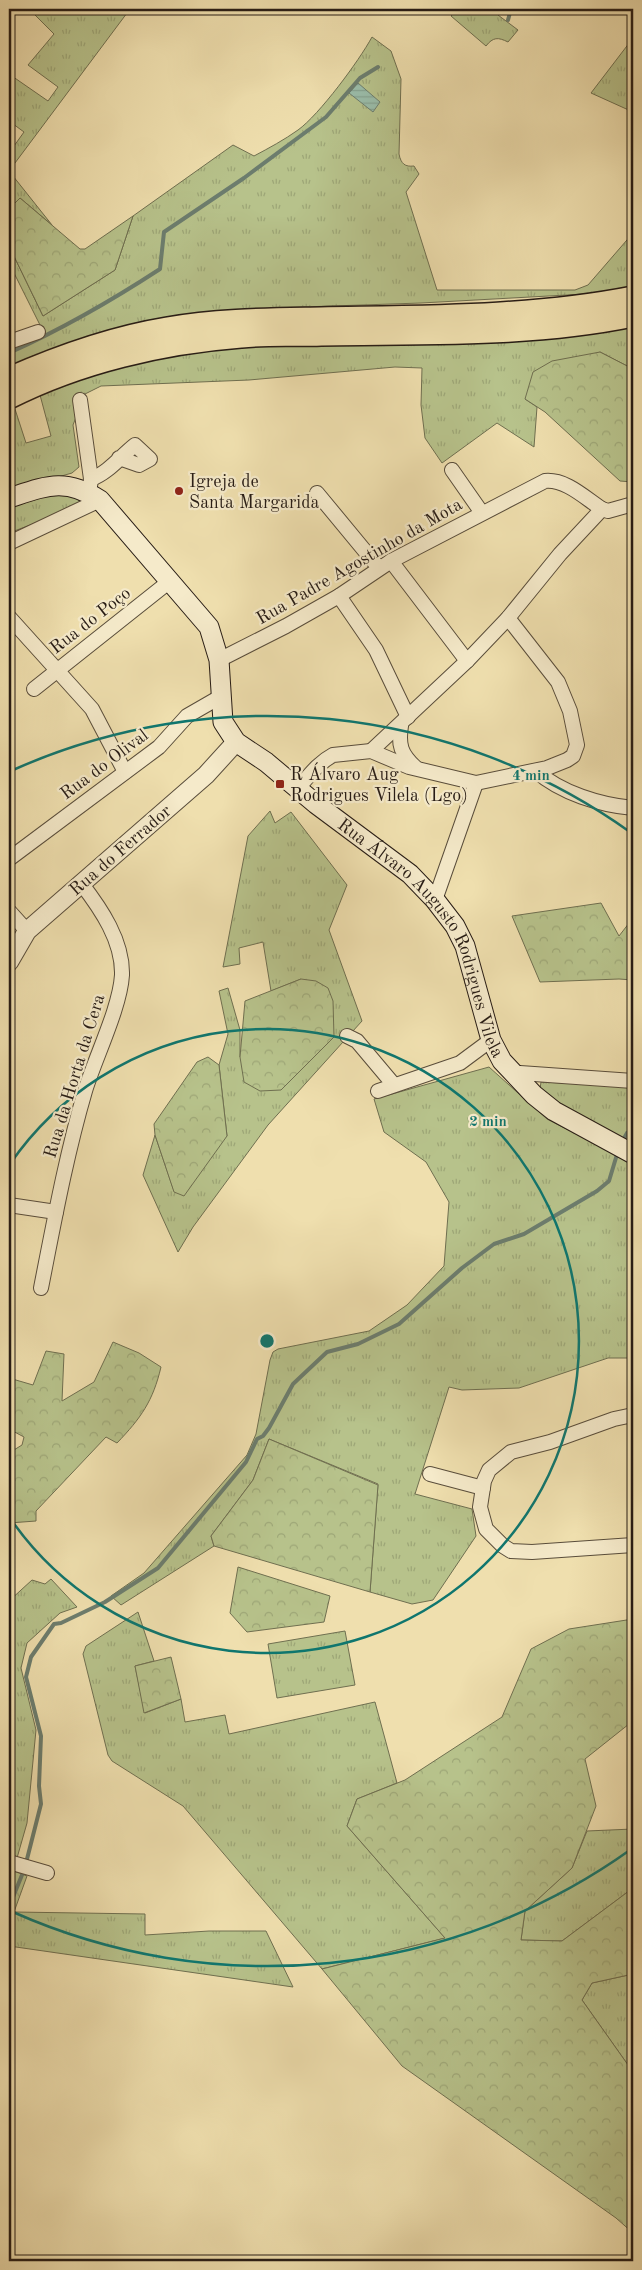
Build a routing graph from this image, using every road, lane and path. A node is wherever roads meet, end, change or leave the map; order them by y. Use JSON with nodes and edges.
{"nodes":[{"id":1,"x":633,"y":297,"type":"edge"},
{"id":2,"x":633,"y":316,"type":"edge"},
{"id":3,"x":38,"y":332,"type":"dead end"},
{"id":4,"x":9,"y":342,"type":"edge"},
{"id":5,"x":9,"y":378,"type":"edge"},
{"id":6,"x":9,"y":398,"type":"edge"},
{"id":7,"x":80,"y":400,"type":"dead end"},
{"id":8,"x":120,"y":458,"type":"dead end"},
{"id":9,"x":452,"y":470,"type":"dead end"},
{"id":10,"x":93,"y":491,"type":"junction"},
{"id":11,"x":317,"y":493,"type":"dead end"},
{"id":12,"x":9,"y":498,"type":"edge"},
{"id":13,"x":633,"y":504,"type":"edge"},
{"id":14,"x":602,"y":510,"type":"junction"},
{"id":15,"x":482,"y":513,"type":"junction"},
{"id":16,"x":9,"y":543,"type":"edge"},
{"id":17,"x":391,"y":561,"type":"junction"},
{"id":18,"x":378,"y":568,"type":"junction"},
{"id":19,"x":170,"y":580,"type":"junction"},
{"id":20,"x":338,"y":596,"type":"junction"},
{"id":21,"x":9,"y":617,"type":"edge"},
{"id":22,"x":508,"y":618,"type":"junction"},
{"id":23,"x":219,"y":660,"type":"junction"},
{"id":24,"x":467,"y":661,"type":"junction"},
{"id":25,"x":57,"y":670,"type":"junction"},
{"id":26,"x":34,"y":689,"type":"dead end"},
{"id":27,"x":220,"y":697,"type":"junction"},
{"id":28,"x":404,"y":722,"type":"junction"},
{"id":29,"x":236,"y":742,"type":"junction"},
{"id":30,"x":371,"y":752,"type":"junction"},
{"id":31,"x":418,"y":769,"type":"junction"},
{"id":32,"x":536,"y":771,"type":"junction"},
{"id":33,"x":125,"y":772,"type":"junction"},
{"id":34,"x":476,"y":783,"type":"junction"},
{"id":35,"x":298,"y":788,"type":"junction"},
{"id":36,"x":633,"y":808,"type":"edge"},
{"id":37,"x":9,"y":860,"type":"edge"},
{"id":38,"x":81,"y":884,"type":"junction"},
{"id":39,"x":435,"y":900,"type":"junction"},
{"id":40,"x":9,"y":911,"type":"edge"},
{"id":41,"x":27,"y":931,"type":"junction"},
{"id":42,"x":9,"y":962,"type":"edge"},
{"id":43,"x":347,"y":1036,"type":"dead end"},
{"id":44,"x":491,"y":1040,"type":"junction"},
{"id":45,"x":513,"y":1074,"type":"junction"},
{"id":46,"x":633,"y":1081,"type":"edge"},
{"id":47,"x":394,"y":1085,"type":"junction"},
{"id":48,"x":378,"y":1091,"type":"dead end"},
{"id":49,"x":633,"y":1154,"type":"edge"},
{"id":50,"x":9,"y":1205,"type":"edge"},
{"id":51,"x":56,"y":1212,"type":"junction"},
{"id":52,"x":42,"y":1288,"type":"dead end"},
{"id":53,"x":633,"y":1416,"type":"edge"},
{"id":54,"x":430,"y":1474,"type":"dead end"},
{"id":55,"x":483,"y":1488,"type":"junction"},
{"id":56,"x":633,"y":1545,"type":"edge"},
{"id":57,"x":13,"y":1862,"type":"edge"},
{"id":58,"x":42,"y":1871,"type":"dead end"}],
"edges":[{"from":1,"to":5,"type":"main road"},
{"from":2,"to":6,"type":"main road"},
{"from":3,"to":4,"type":"street"},
{"from":7,"to":10,"type":"street"},
{"from":8,"to":10,"type":"street"},
{"from":9,"to":15,"type":"street"},
{"from":10,"to":12,"type":"main road"},
{"from":10,"to":16,"type":"street"},
{"from":10,"to":19,"type":"main road","name":"Rua Álvaro Augusto Rodrigues Vilela"},
{"from":11,"to":18,"type":"street"},
{"from":13,"to":14,"type":"street"},
{"from":14,"to":15,"type":"street","name":"Rua Padre Agostinho da Mota"},
{"from":14,"to":22,"type":"street"},
{"from":15,"to":17,"type":"street","name":"Rua Padre Agostinho da Mota"},
{"from":17,"to":18,"type":"street","name":"Rua Padre Agostinho da Mota"},
{"from":17,"to":24,"type":"street"},
{"from":18,"to":20,"type":"street","name":"Rua Padre Agostinho da Mota"},
{"from":19,"to":23,"type":"main road","name":"Rua Álvaro Augusto Rodrigues Vilela"},
{"from":19,"to":25,"type":"street","name":"Rua do Poço"},
{"from":20,"to":23,"type":"street","name":"Rua Padre Agostinho da Mota"},
{"from":20,"to":28,"type":"street"},
{"from":21,"to":25,"type":"street"},
{"from":22,"to":24,"type":"street"},
{"from":22,"to":32,"type":"street"},
{"from":23,"to":27,"type":"main road","name":"Rua Álvaro Augusto Rodrigues Vilela"},
{"from":24,"to":28,"type":"street"},
{"from":25,"to":26,"type":"street","name":"Rua do Poço"},
{"from":25,"to":33,"type":"street"},
{"from":27,"to":29,"type":"main road","name":"Rua Álvaro Augusto Rodrigues Vilela"},
{"from":27,"to":33,"type":"street","name":"Rua do Olival"},
{"from":28,"to":30,"type":"street"},
{"from":28,"to":31,"type":"street"},
{"from":29,"to":35,"type":"main road","name":"Rua Álvaro Augusto Rodrigues Vilela"},
{"from":29,"to":38,"type":"street","name":"Rua do Ferrador"},
{"from":30,"to":31,"type":"street"},
{"from":30,"to":35,"type":"street"},
{"from":31,"to":34,"type":"street"},
{"from":32,"to":34,"type":"street"},
{"from":32,"to":36,"type":"street"},
{"from":33,"to":37,"type":"street","name":"Rua do Olival"},
{"from":34,"to":39,"type":"street"},
{"from":35,"to":39,"type":"main road","name":"Rua Álvaro Augusto Rodrigues Vilela"},
{"from":38,"to":41,"type":"street","name":"Rua do Ferrador"},
{"from":38,"to":51,"type":"street","name":"Rua da Horta da Cera"},
{"from":39,"to":44,"type":"main road","name":"Rua Álvaro Augusto Rodrigues Vilela"},
{"from":40,"to":41,"type":"street"},
{"from":41,"to":42,"type":"street","name":"Rua do Ferrador"},
{"from":43,"to":47,"type":"street"},
{"from":44,"to":45,"type":"main road","name":"Rua Álvaro Augusto Rodrigues Vilela"},
{"from":44,"to":47,"type":"street"},
{"from":45,"to":46,"type":"street"},
{"from":45,"to":49,"type":"main road","name":"Rua Álvaro Augusto Rodrigues Vilela"},
{"from":47,"to":48,"type":"street"},
{"from":50,"to":51,"type":"street"},
{"from":51,"to":52,"type":"street","name":"Rua da Horta da Cera"},
{"from":53,"to":55,"type":"street"},
{"from":54,"to":55,"type":"street"},
{"from":55,"to":56,"type":"street"},
{"from":57,"to":58,"type":"street"}]}
